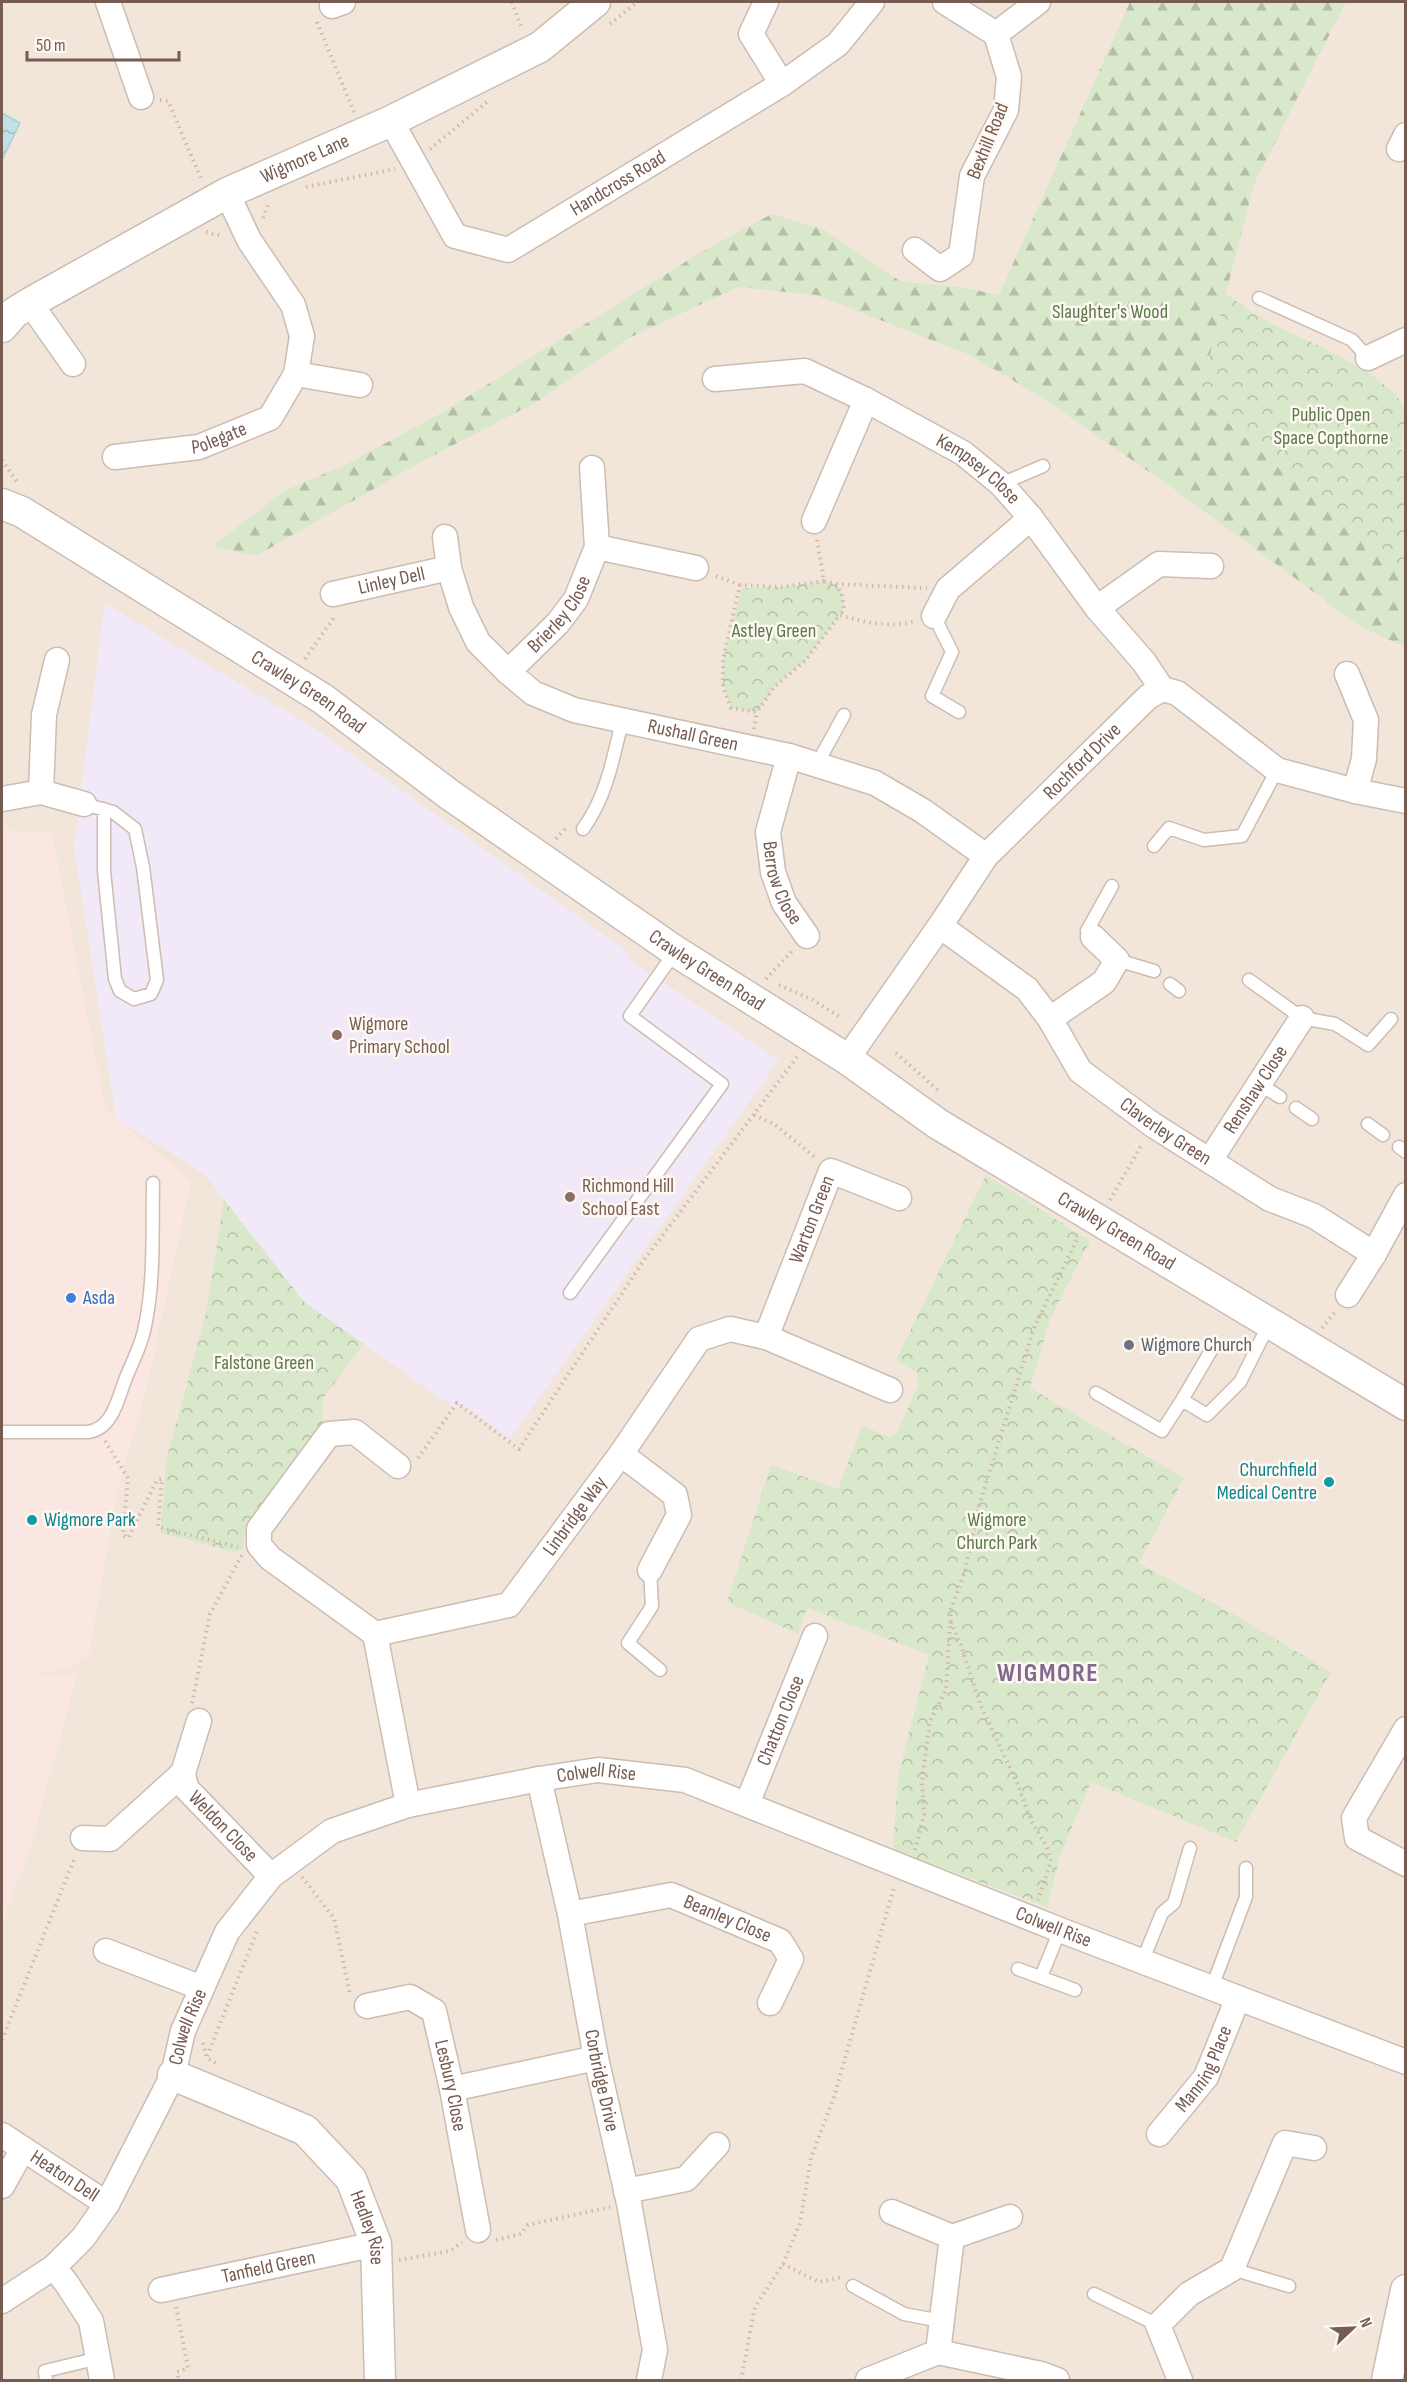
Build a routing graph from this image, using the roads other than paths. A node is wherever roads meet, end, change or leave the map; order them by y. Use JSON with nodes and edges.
{"nodes":[{"id":1,"x":108,"y":2,"type":"edge"},
{"id":2,"x":595,"y":2,"type":"edge"},
{"id":3,"x":766,"y":2,"type":"edge"},
{"id":4,"x":872,"y":2,"type":"edge"},
{"id":5,"x":945,"y":2,"type":"edge"},
{"id":6,"x":1038,"y":2,"type":"edge"},
{"id":7,"x":996,"y":34,"type":"junction"},
{"id":8,"x":782,"y":84,"type":"junction"},
{"id":9,"x":141,"y":97,"type":"road end"},
{"id":10,"x":391,"y":121,"type":"junction"},
{"id":11,"x":215,"y":190,"type":"junction"},
{"id":12,"x":915,"y":250,"type":"dead end"},
{"id":13,"x":1259,"y":298,"type":"dead end"},
{"id":14,"x":12,"y":314,"type":"edge"},
{"id":15,"x":1406,"y":340,"type":"edge"},
{"id":16,"x":1368,"y":358,"type":"joint"},
{"id":17,"x":74,"y":364,"type":"dead end"},
{"id":18,"x":296,"y":374,"type":"junction"},
{"id":19,"x":715,"y":379,"type":"dead end"},
{"id":20,"x":360,"y":385,"type":"dead end"},
{"id":21,"x":866,"y":400,"type":"junction"},
{"id":22,"x":116,"y":457,"type":"dead end"},
{"id":23,"x":1043,"y":466,"type":"dead end"},
{"id":24,"x":592,"y":468,"type":"dead end"},
{"id":25,"x":1001,"y":484,"type":"junction"},
{"id":26,"x":2,"y":489,"type":"edge"},
{"id":27,"x":12,"y":508,"type":"edge"},
{"id":28,"x":1031,"y":519,"type":"junction"},
{"id":29,"x":814,"y":521,"type":"road end"},
{"id":30,"x":445,"y":537,"type":"dead end"},
{"id":31,"x":597,"y":547,"type":"junction"},
{"id":32,"x":1211,"y":566,"type":"dead end"},
{"id":33,"x":449,"y":568,"type":"junction"},
{"id":34,"x":696,"y":568,"type":"road end"},
{"id":35,"x":343,"y":591,"type":"road end"},
{"id":36,"x":1097,"y":608,"type":"junction"},
{"id":37,"x":934,"y":616,"type":"joint"},
{"id":38,"x":57,"y":660,"type":"dead end"},
{"id":39,"x":508,"y":672,"type":"junction"},
{"id":40,"x":1347,"y":674,"type":"dead end"},
{"id":41,"x":1162,"y":689,"type":"junction"},
{"id":42,"x":959,"y":712,"type":"dead end"},
{"id":43,"x":844,"y":715,"type":"dead end"},
{"id":44,"x":622,"y":722,"type":"junction"},
{"id":45,"x":789,"y":756,"type":"junction"},
{"id":46,"x":818,"y":764,"type":"junction"},
{"id":47,"x":1277,"y":770,"type":"junction"},
{"id":48,"x":1355,"y":791,"type":"junction"},
{"id":49,"x":41,"y":792,"type":"junction"},
{"id":50,"x":2,"y":800,"type":"edge"},
{"id":51,"x":1406,"y":801,"type":"edge"},
{"id":52,"x":94,"y":806,"type":"junction"},
{"id":53,"x":583,"y":829,"type":"road end"},
{"id":54,"x":1154,"y":846,"type":"dead end"},
{"id":55,"x":986,"y":856,"type":"junction"},
{"id":56,"x":1112,"y":886,"type":"dead end"},
{"id":57,"x":940,"y":926,"type":"junction"},
{"id":58,"x":807,"y":936,"type":"road end"},
{"id":59,"x":1093,"y":937,"type":"joint"},
{"id":60,"x":675,"y":951,"type":"junction"},
{"id":61,"x":1117,"y":960,"type":"junction"},
{"id":62,"x":1154,"y":971,"type":"dead end"},
{"id":63,"x":1250,"y":980,"type":"dead end"},
{"id":64,"x":1302,"y":1018,"type":"junction"},
{"id":65,"x":1050,"y":1019,"type":"junction"},
{"id":66,"x":1391,"y":1019,"type":"dead end"},
{"id":67,"x":847,"y":1059,"type":"junction"},
{"id":68,"x":1259,"y":1084,"type":"junction"},
{"id":69,"x":1280,"y":1097,"type":"dead end"},
{"id":70,"x":1296,"y":1108,"type":"dead end"},
{"id":71,"x":1312,"y":1119,"type":"dead end"},
{"id":72,"x":1368,"y":1124,"type":"dead end"},
{"id":73,"x":1383,"y":1135,"type":"dead end"},
{"id":74,"x":1210,"y":1160,"type":"junction"},
{"id":75,"x":153,"y":1183,"type":"dead end"},
{"id":76,"x":1406,"y":1195,"type":"edge"},
{"id":77,"x":900,"y":1198,"type":"dead end"},
{"id":78,"x":1374,"y":1254,"type":"junction"},
{"id":79,"x":570,"y":1293,"type":"dead end"},
{"id":80,"x":1344,"y":1301,"type":"road end"},
{"id":81,"x":1269,"y":1324,"type":"junction"},
{"id":82,"x":766,"y":1337,"type":"junction"},
{"id":83,"x":1212,"y":1349,"type":"dead end"},
{"id":84,"x":890,"y":1390,"type":"dead end"},
{"id":85,"x":1096,"y":1393,"type":"dead end"},
{"id":86,"x":1182,"y":1400,"type":"junction"},
{"id":87,"x":1406,"y":1405,"type":"edge"},
{"id":88,"x":2,"y":1432,"type":"edge"},
{"id":89,"x":621,"y":1454,"type":"junction"},
{"id":90,"x":398,"y":1466,"type":"road end"},
{"id":91,"x":650,"y":1570,"type":"joint"},
{"id":92,"x":375,"y":1634,"type":"junction"},
{"id":93,"x":815,"y":1636,"type":"dead end"},
{"id":94,"x":660,"y":1670,"type":"dead end"},
{"id":95,"x":199,"y":1721,"type":"road end"},
{"id":96,"x":1406,"y":1729,"type":"edge"},
{"id":97,"x":183,"y":1773,"type":"junction"},
{"id":98,"x":539,"y":1779,"type":"junction"},
{"id":99,"x":747,"y":1804,"type":"junction"},
{"id":100,"x":408,"y":1805,"type":"junction"},
{"id":101,"x":82,"y":1838,"type":"road end"},
{"id":102,"x":1190,"y":1848,"type":"dead end"},
{"id":103,"x":1406,"y":1864,"type":"edge"},
{"id":104,"x":1246,"y":1868,"type":"dead end"},
{"id":105,"x":271,"y":1876,"type":"junction"},
{"id":106,"x":570,"y":1914,"type":"junction"},
{"id":107,"x":1060,"y":1930,"type":"junction"},
{"id":108,"x":106,"y":1951,"type":"dead end"},
{"id":109,"x":1142,"y":1962,"type":"junction"},
{"id":110,"x":1018,"y":1969,"type":"dead end"},
{"id":111,"x":1041,"y":1977,"type":"junction"},
{"id":112,"x":1212,"y":1987,"type":"junction"},
{"id":113,"x":202,"y":1988,"type":"junction"},
{"id":114,"x":1075,"y":1990,"type":"dead end"},
{"id":115,"x":1238,"y":1998,"type":"junction"},
{"id":116,"x":770,"y":2003,"type":"dead end"},
{"id":117,"x":367,"y":2006,"type":"road end"},
{"id":118,"x":596,"y":2058,"type":"junction"},
{"id":119,"x":1406,"y":2062,"type":"edge"},
{"id":120,"x":173,"y":2075,"type":"junction"},
{"id":121,"x":452,"y":2089,"type":"junction"},
{"id":122,"x":1159,"y":2134,"type":"dead end"},
{"id":123,"x":2,"y":2135,"type":"edge"},
{"id":124,"x":717,"y":2145,"type":"dead end"},
{"id":125,"x":1314,"y":2148,"type":"dead end"},
{"id":126,"x":23,"y":2149,"type":"junction"},
{"id":127,"x":2,"y":2186,"type":"edge"},
{"id":128,"x":628,"y":2197,"type":"junction"},
{"id":129,"x":106,"y":2204,"type":"junction"},
{"id":130,"x":892,"y":2212,"type":"dead end"},
{"id":131,"x":1010,"y":2217,"type":"dead end"},
{"id":132,"x":478,"y":2230,"type":"road end"},
{"id":133,"x":952,"y":2237,"type":"junction"},
{"id":134,"x":384,"y":2253,"type":"junction"},
{"id":135,"x":54,"y":2267,"type":"junction"},
{"id":136,"x":1232,"y":2269,"type":"junction"},
{"id":137,"x":853,"y":2286,"type":"road end"},
{"id":138,"x":1289,"y":2286,"type":"dead end"},
{"id":139,"x":166,"y":2289,"type":"road end"},
{"id":140,"x":1406,"y":2290,"type":"edge"},
{"id":141,"x":1094,"y":2294,"type":"dead end"},
{"id":142,"x":2,"y":2301,"type":"edge"},
{"id":143,"x":941,"y":2321,"type":"junction"},
{"id":144,"x":1158,"y":2325,"type":"junction"},
{"id":145,"x":938,"y":2352,"type":"junction"},
{"id":146,"x":101,"y":2369,"type":"edge"},
{"id":147,"x":46,"y":2380,"type":"edge"},
{"id":148,"x":380,"y":2380,"type":"edge"},
{"id":149,"x":649,"y":2380,"type":"edge"},
{"id":150,"x":868,"y":2380,"type":"edge"},
{"id":151,"x":1057,"y":2380,"type":"edge"},
{"id":152,"x":1180,"y":2380,"type":"edge"},
{"id":153,"x":1387,"y":2380,"type":"edge"}],
"edges":[{"from":1,"to":9,"type":"street"},
{"from":2,"to":10,"type":"street","name":"Wigmore Lane"},
{"from":3,"to":8,"type":"street"},
{"from":4,"to":8,"type":"street","name":"Handcross Road"},
{"from":5,"to":7,"type":"street"},
{"from":6,"to":7,"type":"street"},
{"from":7,"to":12,"type":"street","name":"Bexhill Road"},
{"from":8,"to":10,"type":"street","name":"Handcross Road"},
{"from":10,"to":11,"type":"street","name":"Wigmore Lane"},
{"from":11,"to":14,"type":"street","name":"Wigmore Lane"},
{"from":11,"to":18,"type":"street","name":"Polegate"},
{"from":13,"to":16,"type":"lane"},
{"from":14,"to":17,"type":"street"},
{"from":15,"to":16,"type":"street"},
{"from":18,"to":20,"type":"street"},
{"from":18,"to":22,"type":"street","name":"Polegate"},
{"from":19,"to":21,"type":"street","name":"Kempsey Close"},
{"from":21,"to":25,"type":"street","name":"Kempsey Close"},
{"from":21,"to":29,"type":"street"},
{"from":23,"to":25,"type":"lane"},
{"from":24,"to":31,"type":"street","name":"Brierley Close"},
{"from":25,"to":28,"type":"street","name":"Kempsey Close"},
{"from":26,"to":27,"type":"street","name":"Crawley Green Road"},
{"from":27,"to":60,"type":"street","name":"Crawley Green Road"},
{"from":28,"to":36,"type":"street","name":"Kempsey Close"},
{"from":28,"to":37,"type":"street"},
{"from":30,"to":33,"type":"street","name":"Rushall Green"},
{"from":31,"to":34,"type":"street"},
{"from":31,"to":39,"type":"street","name":"Brierley Close"},
{"from":32,"to":36,"type":"street"},
{"from":33,"to":35,"type":"street","name":"Linley Dell"},
{"from":33,"to":39,"type":"street","name":"Rushall Green"},
{"from":36,"to":41,"type":"street","name":"Kempsey Close"},
{"from":37,"to":42,"type":"lane"},
{"from":38,"to":49,"type":"street"},
{"from":39,"to":44,"type":"street","name":"Rushall Green"},
{"from":40,"to":48,"type":"street"},
{"from":41,"to":47,"type":"street"},
{"from":41,"to":55,"type":"street","name":"Rochford Drive"},
{"from":43,"to":46,"type":"lane"},
{"from":44,"to":45,"type":"street","name":"Rushall Green"},
{"from":44,"to":53,"type":"lane"},
{"from":45,"to":46,"type":"street","name":"Rushall Green"},
{"from":45,"to":58,"type":"street","name":"Berrow Close"},
{"from":46,"to":55,"type":"street","name":"Rushall Green"},
{"from":47,"to":48,"type":"street"},
{"from":47,"to":54,"type":"lane"},
{"from":48,"to":51,"type":"street"},
{"from":49,"to":50,"type":"street"},
{"from":49,"to":52,"type":"street"},
{"from":52,"to":52,"type":"lane"},
{"from":55,"to":57,"type":"street","name":"Rochford Drive"},
{"from":56,"to":59,"type":"lane"},
{"from":57,"to":65,"type":"street","name":"Claverley Green"},
{"from":57,"to":67,"type":"street","name":"Rochford Drive"},
{"from":59,"to":61,"type":"street"},
{"from":60,"to":67,"type":"street","name":"Crawley Green Road"},
{"from":60,"to":79,"type":"lane"},
{"from":61,"to":62,"type":"lane"},
{"from":61,"to":65,"type":"street"},
{"from":63,"to":64,"type":"lane"},
{"from":64,"to":66,"type":"lane"},
{"from":64,"to":68,"type":"street","name":"Renshaw Close"},
{"from":65,"to":74,"type":"street","name":"Claverley Green"},
{"from":67,"to":81,"type":"street","name":"Crawley Green Road"},
{"from":68,"to":69,"type":"lane"},
{"from":68,"to":74,"type":"street","name":"Renshaw Close"},
{"from":70,"to":71,"type":"lane"},
{"from":72,"to":73,"type":"lane"},
{"from":74,"to":78,"type":"street","name":"Claverley Green"},
{"from":75,"to":88,"type":"lane"},
{"from":76,"to":78,"type":"street"},
{"from":77,"to":82,"type":"street","name":"Warton Green"},
{"from":78,"to":80,"type":"street"},
{"from":81,"to":86,"type":"lane"},
{"from":81,"to":87,"type":"street","name":"Crawley Green Road"},
{"from":82,"to":84,"type":"street","name":"Linbridge Way"},
{"from":82,"to":89,"type":"street","name":"Linbridge Way"},
{"from":83,"to":86,"type":"lane"},
{"from":85,"to":86,"type":"lane"},
{"from":89,"to":91,"type":"street"},
{"from":89,"to":92,"type":"street","name":"Linbridge Way"},
{"from":90,"to":92,"type":"street"},
{"from":91,"to":94,"type":"lane"},
{"from":92,"to":100,"type":"street"},
{"from":93,"to":99,"type":"street","name":"Chatton Close"},
{"from":95,"to":97,"type":"street","name":"Weldon Close"},
{"from":96,"to":103,"type":"street"},
{"from":97,"to":101,"type":"street","name":"Weldon Close"},
{"from":97,"to":105,"type":"street","name":"Weldon Close"},
{"from":98,"to":99,"type":"street","name":"Colwell Rise"},
{"from":98,"to":100,"type":"street","name":"Colwell Rise"},
{"from":98,"to":106,"type":"street","name":"Corbridge Drive"},
{"from":99,"to":107,"type":"street","name":"Colwell Rise"},
{"from":100,"to":105,"type":"street","name":"Colwell Rise"},
{"from":102,"to":109,"type":"lane"},
{"from":104,"to":112,"type":"lane"},
{"from":105,"to":113,"type":"street","name":"Colwell Rise"},
{"from":106,"to":116,"type":"street","name":"Beanley Close"},
{"from":106,"to":118,"type":"street","name":"Corbridge Drive"},
{"from":107,"to":109,"type":"street","name":"Colwell Rise"},
{"from":107,"to":111,"type":"lane"},
{"from":108,"to":113,"type":"street"},
{"from":109,"to":112,"type":"street","name":"Colwell Rise"},
{"from":110,"to":111,"type":"lane"},
{"from":111,"to":114,"type":"lane"},
{"from":112,"to":115,"type":"street","name":"Colwell Rise"},
{"from":113,"to":120,"type":"street","name":"Colwell Rise"},
{"from":115,"to":119,"type":"street","name":"Colwell Rise"},
{"from":115,"to":122,"type":"street","name":"Manning Place"},
{"from":117,"to":121,"type":"street","name":"Lesbury Close"},
{"from":118,"to":121,"type":"street"},
{"from":118,"to":128,"type":"street","name":"Corbridge Drive"},
{"from":120,"to":129,"type":"street","name":"Colwell Rise"},
{"from":120,"to":134,"type":"street","name":"Hedley Rise"},
{"from":121,"to":132,"type":"street","name":"Lesbury Close"},
{"from":123,"to":126,"type":"street","name":"Heaton Dell"},
{"from":124,"to":128,"type":"street"},
{"from":125,"to":136,"type":"street"},
{"from":126,"to":127,"type":"street","name":"Heaton Dell"},
{"from":126,"to":129,"type":"street","name":"Heaton Dell"},
{"from":128,"to":149,"type":"street","name":"Corbridge Drive"},
{"from":129,"to":135,"type":"street","name":"Colwell Rise"},
{"from":130,"to":133,"type":"street"},
{"from":131,"to":133,"type":"street"},
{"from":133,"to":143,"type":"street"},
{"from":134,"to":139,"type":"street","name":"Tanfield Green"},
{"from":134,"to":148,"type":"street","name":"Hedley Rise"},
{"from":135,"to":142,"type":"street","name":"Colwell Rise"},
{"from":135,"to":146,"type":"street"},
{"from":136,"to":138,"type":"lane"},
{"from":136,"to":144,"type":"street"},
{"from":137,"to":143,"type":"lane"},
{"from":140,"to":153,"type":"street"},
{"from":141,"to":144,"type":"lane"},
{"from":143,"to":145,"type":"street"},
{"from":144,"to":152,"type":"street"},
{"from":145,"to":150,"type":"street"},
{"from":145,"to":151,"type":"street"},
{"from":146,"to":147,"type":"lane"}]}
